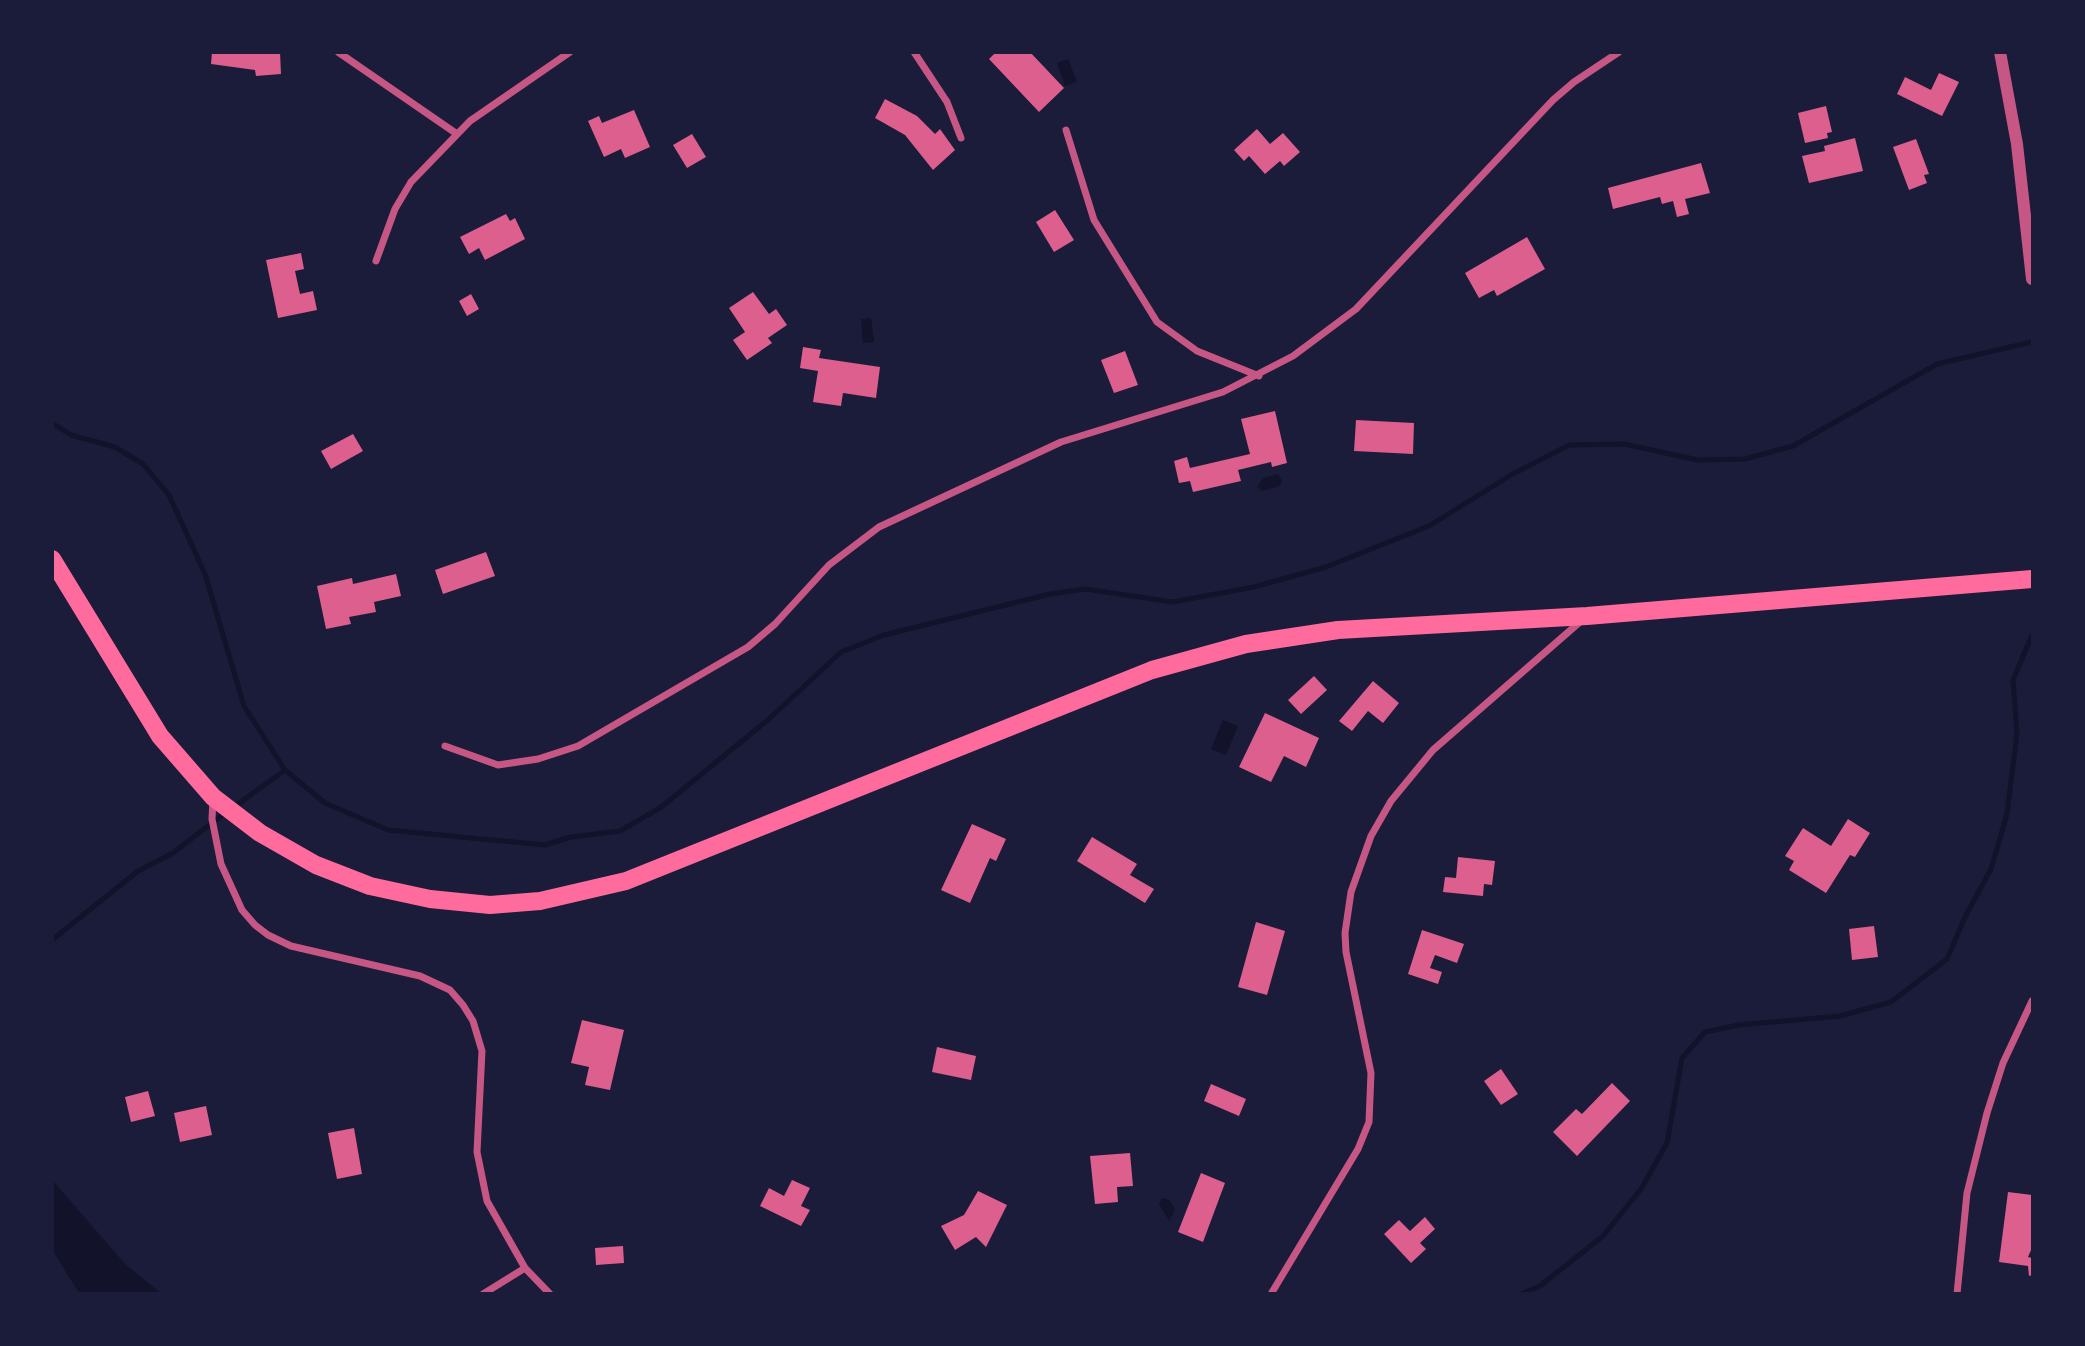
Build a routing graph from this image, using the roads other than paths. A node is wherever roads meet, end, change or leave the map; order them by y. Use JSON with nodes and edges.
{"nodes":[{"id":1,"x":338,"y":52,"type":"edge"},
{"id":2,"x":570,"y":52,"type":"edge"},
{"id":3,"x":914,"y":52,"type":"edge"},
{"id":4,"x":1619,"y":52,"type":"edge"},
{"id":5,"x":2000,"y":52,"type":"edge"},
{"id":6,"x":1066,"y":130,"type":"dead end"},
{"id":7,"x":457,"y":134,"type":"junction"},
{"id":8,"x":961,"y":138,"type":"dead end"},
{"id":9,"x":376,"y":261,"type":"dead end"},
{"id":10,"x":2032,"y":279,"type":"edge"},
{"id":11,"x":1259,"y":376,"type":"junction"},
{"id":12,"x":52,"y":559,"type":"edge"},
{"id":13,"x":2032,"y":579,"type":"edge"},
{"id":14,"x":1587,"y":616,"type":"junction"},
{"id":15,"x":445,"y":746,"type":"dead end"},
{"id":16,"x":213,"y":797,"type":"junction"},
{"id":17,"x":2032,"y":1001,"type":"edge"},
{"id":18,"x":525,"y":1268,"type":"junction"},
{"id":19,"x":483,"y":1293,"type":"edge"},
{"id":20,"x":550,"y":1293,"type":"edge"},
{"id":21,"x":1270,"y":1293,"type":"edge"},
{"id":22,"x":1957,"y":1293,"type":"edge"}],
"edges":[{"from":1,"to":7,"type":"street"},
{"from":2,"to":7,"type":"street"},
{"from":3,"to":8,"type":"street"},
{"from":4,"to":11,"type":"street"},
{"from":5,"to":10,"type":"street"},
{"from":6,"to":11,"type":"street"},
{"from":7,"to":9,"type":"street"},
{"from":11,"to":15,"type":"street"},
{"from":12,"to":16,"type":"main road"},
{"from":13,"to":14,"type":"main road"},
{"from":14,"to":16,"type":"main road"},
{"from":14,"to":21,"type":"street"},
{"from":16,"to":18,"type":"street"},
{"from":17,"to":22,"type":"street"},
{"from":18,"to":19,"type":"street"},
{"from":18,"to":20,"type":"street"}]}
